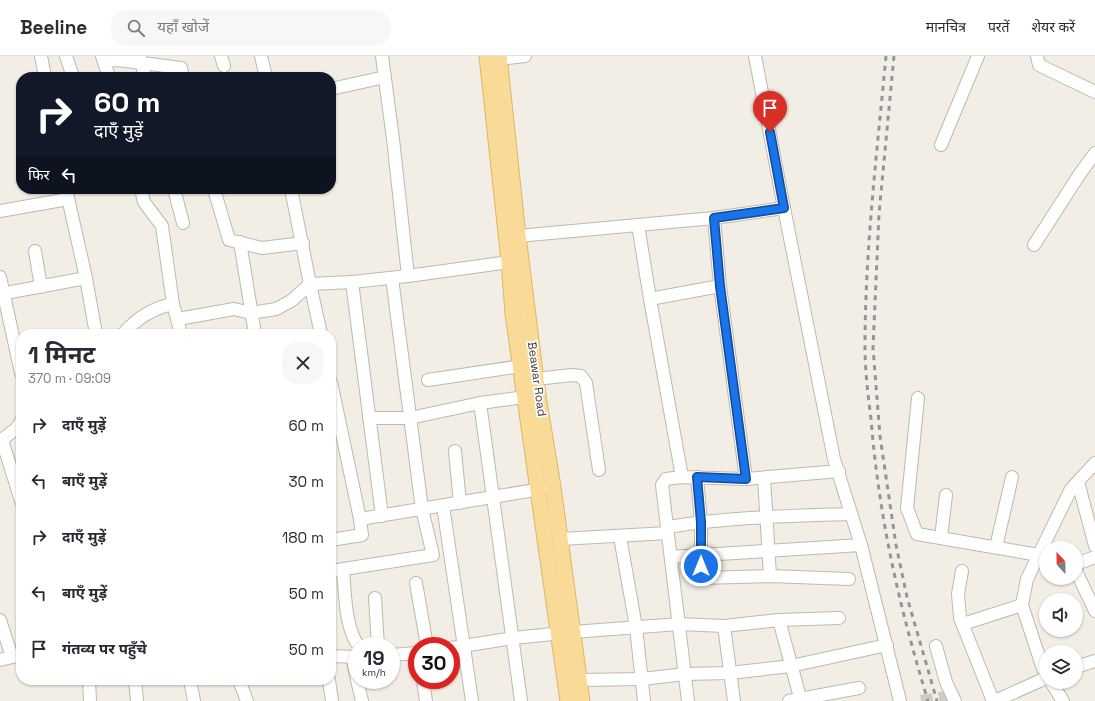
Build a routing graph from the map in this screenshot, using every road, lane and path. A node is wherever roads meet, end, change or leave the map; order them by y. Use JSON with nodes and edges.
{"nodes":[{"id":1,"x":41,"y":56,"type":"edge"},
{"id":2,"x":66,"y":56,"type":"edge"},
{"id":3,"x":261,"y":56,"type":"edge"},
{"id":4,"x":382,"y":56,"type":"edge"},
{"id":5,"x":525,"y":56,"type":"edge"},
{"id":6,"x":755,"y":56,"type":"edge"},
{"id":7,"x":978,"y":56,"type":"edge"},
{"id":8,"x":1037,"y":56,"type":"edge"},
{"id":9,"x":495,"y":57,"type":"edge"},
{"id":10,"x":103,"y":58,"type":"edge"},
{"id":11,"x":140,"y":60,"type":"edge"},
{"id":12,"x":181,"y":67,"type":"edge"},
{"id":13,"x":45,"y":72,"type":"edge"},
{"id":14,"x":71,"y":72,"type":"edge"},
{"id":15,"x":107,"y":72,"type":"edge"},
{"id":16,"x":144,"y":72,"type":"edge"},
{"id":17,"x":265,"y":72,"type":"edge"},
{"id":18,"x":385,"y":77,"type":"junction"},
{"id":19,"x":336,"y":88,"type":"edge"},
{"id":20,"x":1095,"y":92,"type":"edge"},
{"id":21,"x":941,"y":145,"type":"dead end"},
{"id":22,"x":1095,"y":153,"type":"edge"},
{"id":23,"x":67,"y":194,"type":"edge"},
{"id":24,"x":142,"y":194,"type":"edge"},
{"id":25,"x":175,"y":194,"type":"edge"},
{"id":26,"x":215,"y":194,"type":"edge"},
{"id":27,"x":291,"y":194,"type":"edge"},
{"id":28,"x":784,"y":208,"type":"junction"},
{"id":29,"x":0,"y":211,"type":"edge"},
{"id":30,"x":714,"y":218,"type":"junction"},
{"id":31,"x":183,"y":223,"type":"dead end"},
{"id":32,"x":638,"y":225,"type":"junction"},
{"id":33,"x":518,"y":236,"type":"junction"},
{"id":34,"x":240,"y":242,"type":"junction"},
{"id":35,"x":303,"y":243,"type":"junction"},
{"id":36,"x":1034,"y":245,"type":"dead end"},
{"id":37,"x":35,"y":251,"type":"dead end"},
{"id":38,"x":515,"y":261,"type":"junction"},
{"id":39,"x":408,"y":276,"type":"junction"},
{"id":40,"x":0,"y":277,"type":"edge"},
{"id":41,"x":86,"y":278,"type":"junction"},
{"id":42,"x":392,"y":278,"type":"junction"},
{"id":43,"x":352,"y":282,"type":"junction"},
{"id":44,"x":310,"y":284,"type":"junction"},
{"id":45,"x":720,"y":286,"type":"junction"},
{"id":46,"x":41,"y":287,"type":"junction"},
{"id":47,"x":2,"y":294,"type":"edge"},
{"id":48,"x":650,"y":298,"type":"junction"},
{"id":49,"x":174,"y":304,"type":"junction"},
{"id":50,"x":251,"y":313,"type":"junction"},
{"id":51,"x":178,"y":319,"type":"junction"},
{"id":52,"x":95,"y":329,"type":"edge"},
{"id":53,"x":127,"y":329,"type":"edge"},
{"id":54,"x":180,"y":329,"type":"edge"},
{"id":55,"x":254,"y":329,"type":"edge"},
{"id":56,"x":320,"y":329,"type":"edge"},
{"id":57,"x":6,"y":332,"type":"edge"},
{"id":58,"x":16,"y":359,"type":"edge"},
{"id":59,"x":530,"y":370,"type":"junction"},
{"id":60,"x":428,"y":380,"type":"dead end"},
{"id":61,"x":532,"y":396,"type":"junction"},
{"id":62,"x":918,"y":398,"type":"dead end"},
{"id":63,"x":480,"y":403,"type":"junction"},
{"id":64,"x":336,"y":406,"type":"edge"},
{"id":65,"x":369,"y":418,"type":"junction"},
{"id":66,"x":410,"y":418,"type":"junction"},
{"id":67,"x":16,"y":429,"type":"edge"},
{"id":68,"x":1,"y":440,"type":"edge"},
{"id":69,"x":455,"y":451,"type":"dead end"},
{"id":70,"x":1095,"y":463,"type":"edge"},
{"id":71,"x":599,"y":470,"type":"dead end"},
{"id":72,"x":839,"y":471,"type":"junction"},
{"id":73,"x":682,"y":477,"type":"junction"},
{"id":74,"x":697,"y":477,"type":"junction"},
{"id":75,"x":1012,"y":477,"type":"dead end"},
{"id":76,"x":764,"y":478,"type":"junction"},
{"id":77,"x":746,"y":479,"type":"junction"},
{"id":78,"x":1078,"y":482,"type":"junction"},
{"id":79,"x":16,"y":486,"type":"edge"},
{"id":80,"x":553,"y":488,"type":"junction"},
{"id":81,"x":537,"y":490,"type":"junction"},
{"id":82,"x":946,"y":495,"type":"dead end"},
{"id":83,"x":494,"y":497,"type":"junction"},
{"id":84,"x":460,"y":503,"type":"junction"},
{"id":85,"x":443,"y":506,"type":"junction"},
{"id":86,"x":422,"y":509,"type":"junction"},
{"id":87,"x":851,"y":514,"type":"junction"},
{"id":88,"x":382,"y":516,"type":"junction"},
{"id":89,"x":766,"y":517,"type":"junction"},
{"id":90,"x":360,"y":519,"type":"junction"},
{"id":91,"x":701,"y":522,"type":"junction"},
{"id":92,"x":668,"y":530,"type":"junction"},
{"id":93,"x":620,"y":537,"type":"junction"},
{"id":94,"x":940,"y":538,"type":"junction"},
{"id":95,"x":336,"y":539,"type":"edge"},
{"id":96,"x":560,"y":539,"type":"junction"},
{"id":97,"x":1046,"y":541,"type":"edge"},
{"id":98,"x":861,"y":545,"type":"junction"},
{"id":99,"x":1095,"y":546,"type":"edge"},
{"id":100,"x":996,"y":548,"type":"junction"},
{"id":101,"x":768,"y":550,"type":"junction"},
{"id":102,"x":701,"y":555,"type":"junction"},
{"id":103,"x":1039,"y":555,"type":"joint"},
{"id":104,"x":671,"y":557,"type":"junction"},
{"id":105,"x":1095,"y":557,"type":"edge"},
{"id":106,"x":1083,"y":561,"type":"edge"},
{"id":107,"x":337,"y":571,"type":"edge"},
{"id":108,"x":962,"y":571,"type":"dead end"},
{"id":109,"x":770,"y":576,"type":"junction"},
{"id":110,"x":849,"y":579,"type":"dead end"},
{"id":111,"x":416,"y":583,"type":"dead end"},
{"id":112,"x":1082,"y":585,"type":"edge"},
{"id":113,"x":375,"y":598,"type":"dead end"},
{"id":114,"x":1022,"y":606,"type":"junction"},
{"id":115,"x":1095,"y":611,"type":"edge"},
{"id":116,"x":839,"y":618,"type":"dead end"},
{"id":117,"x":0,"y":620,"type":"edge"},
{"id":118,"x":779,"y":620,"type":"junction"},
{"id":119,"x":679,"y":624,"type":"junction"},
{"id":120,"x":963,"y":624,"type":"junction"},
{"id":121,"x":724,"y":626,"type":"junction"},
{"id":122,"x":636,"y":627,"type":"junction"},
{"id":123,"x":566,"y":633,"type":"junction"},
{"id":124,"x":354,"y":637,"type":"edge"},
{"id":125,"x":377,"y":637,"type":"edge"},
{"id":126,"x":425,"y":637,"type":"edge"},
{"id":127,"x":513,"y":638,"type":"junction"},
{"id":128,"x":886,"y":645,"type":"junction"},
{"id":129,"x":464,"y":646,"type":"junction"},
{"id":130,"x":936,"y":646,"type":"dead end"},
{"id":131,"x":460,"y":647,"type":"edge"},
{"id":132,"x":336,"y":656,"type":"edge"},
{"id":133,"x":11,"y":657,"type":"edge"},
{"id":134,"x":348,"y":657,"type":"edge"},
{"id":135,"x":1039,"y":657,"type":"edge"},
{"id":136,"x":1093,"y":664,"type":"edge"},
{"id":137,"x":791,"y":666,"type":"junction"},
{"id":138,"x":1083,"y":666,"type":"edge"},
{"id":139,"x":730,"y":673,"type":"junction"},
{"id":140,"x":685,"y":674,"type":"junction"},
{"id":141,"x":580,"y":680,"type":"junction"},
{"id":142,"x":642,"y":680,"type":"junction"},
{"id":143,"x":1039,"y":681,"type":"edge"},
{"id":144,"x":89,"y":685,"type":"edge"},
{"id":145,"x":135,"y":685,"type":"edge"},
{"id":146,"x":191,"y":685,"type":"edge"},
{"id":147,"x":241,"y":685,"type":"edge"},
{"id":148,"x":330,"y":685,"type":"edge"},
{"id":149,"x":860,"y":688,"type":"dead end"},
{"id":150,"x":359,"y":689,"type":"edge"},
{"id":151,"x":424,"y":689,"type":"edge"},
{"id":152,"x":1055,"y":689,"type":"edge"},
{"id":153,"x":797,"y":700,"type":"edge"},
{"id":154,"x":90,"y":701,"type":"edge"},
{"id":155,"x":137,"y":701,"type":"edge"},
{"id":156,"x":194,"y":701,"type":"edge"},
{"id":157,"x":247,"y":701,"type":"edge"},
{"id":158,"x":332,"y":701,"type":"edge"},
{"id":159,"x":362,"y":701,"type":"edge"},
{"id":160,"x":426,"y":701,"type":"edge"},
{"id":161,"x":472,"y":701,"type":"edge"},
{"id":162,"x":521,"y":701,"type":"edge"},
{"id":163,"x":568,"y":701,"type":"edge"},
{"id":164,"x":582,"y":701,"type":"edge"},
{"id":165,"x":644,"y":701,"type":"edge"},
{"id":166,"x":688,"y":701,"type":"edge"},
{"id":167,"x":734,"y":701,"type":"edge"},
{"id":168,"x":900,"y":701,"type":"edge"},
{"id":169,"x":955,"y":701,"type":"edge"},
{"id":170,"x":994,"y":701,"type":"edge"},
{"id":171,"x":1063,"y":701,"type":"edge"}],
"edges":[{"from":1,"to":13,"type":"street"},
{"from":2,"to":14,"type":"street"},
{"from":3,"to":17,"type":"street"},
{"from":4,"to":18,"type":"street"},
{"from":5,"to":9,"type":"street"},
{"from":6,"to":28,"type":"street"},
{"from":7,"to":21,"type":"street"},
{"from":8,"to":20,"type":"street"},
{"from":9,"to":33,"type":"main road","name":"Beawar Road"},
{"from":9,"to":38,"type":"main road","name":"Beawar Road"},
{"from":10,"to":11,"type":"street"},
{"from":10,"to":15,"type":"street"},
{"from":11,"to":12,"type":"street"},
{"from":11,"to":16,"type":"street"},
{"from":18,"to":19,"type":"street"},
{"from":18,"to":39,"type":"street"},
{"from":22,"to":36,"type":"street"},
{"from":23,"to":29,"type":"street"},
{"from":23,"to":41,"type":"street"},
{"from":24,"to":49,"type":"street"},
{"from":25,"to":31,"type":"street"},
{"from":26,"to":34,"type":"street"},
{"from":27,"to":35,"type":"street"},
{"from":28,"to":30,"type":"street"},
{"from":28,"to":72,"type":"street"},
{"from":30,"to":32,"type":"street"},
{"from":30,"to":45,"type":"street"},
{"from":32,"to":33,"type":"street"},
{"from":32,"to":48,"type":"street"},
{"from":33,"to":38,"type":"main road","name":"Beawar Road"},
{"from":34,"to":35,"type":"street"},
{"from":34,"to":50,"type":"street"},
{"from":35,"to":44,"type":"street"},
{"from":37,"to":46,"type":"street"},
{"from":38,"to":39,"type":"street"},
{"from":38,"to":59,"type":"main road","name":"Beawar Road"},
{"from":39,"to":42,"type":"street"},
{"from":40,"to":47,"type":"street"},
{"from":41,"to":46,"type":"street"},
{"from":41,"to":52,"type":"street"},
{"from":42,"to":43,"type":"street"},
{"from":42,"to":66,"type":"street"},
{"from":43,"to":44,"type":"street"},
{"from":43,"to":65,"type":"street"},
{"from":44,"to":50,"type":"street"},
{"from":44,"to":56,"type":"street"},
{"from":45,"to":48,"type":"street"},
{"from":45,"to":77,"type":"street"},
{"from":46,"to":47,"type":"street"},
{"from":47,"to":57,"type":"street"},
{"from":48,"to":73,"type":"street"},
{"from":49,"to":51,"type":"street"},
{"from":49,"to":53,"type":"street"},
{"from":50,"to":51,"type":"street"},
{"from":50,"to":55,"type":"street"},
{"from":51,"to":54,"type":"street"},
{"from":57,"to":58,"type":"street"},
{"from":59,"to":60,"type":"street"},
{"from":59,"to":61,"type":"main road","name":"Beawar Road"},
{"from":59,"to":71,"type":"street"},
{"from":61,"to":63,"type":"street"},
{"from":61,"to":80,"type":"main road","name":"Beawar Road"},
{"from":61,"to":81,"type":"main road","name":"Beawar Road"},
{"from":62,"to":94,"type":"street"},
{"from":63,"to":66,"type":"street"},
{"from":63,"to":83,"type":"street"},
{"from":64,"to":90,"type":"street"},
{"from":65,"to":66,"type":"street"},
{"from":65,"to":88,"type":"street"},
{"from":66,"to":86,"type":"street"},
{"from":67,"to":68,"type":"street"},
{"from":68,"to":79,"type":"street"},
{"from":69,"to":84,"type":"street"},
{"from":70,"to":78,"type":"street"},
{"from":72,"to":76,"type":"street"},
{"from":72,"to":87,"type":"street"},
{"from":73,"to":74,"type":"street"},
{"from":73,"to":92,"type":"street"},
{"from":74,"to":77,"type":"street"},
{"from":74,"to":91,"type":"street"},
{"from":75,"to":100,"type":"street"},
{"from":76,"to":77,"type":"street"},
{"from":76,"to":89,"type":"street"},
{"from":78,"to":97,"type":"street"},
{"from":78,"to":99,"type":"street"},
{"from":80,"to":81,"type":"street"},
{"from":80,"to":96,"type":"main road","name":"Beawar Road"},
{"from":81,"to":83,"type":"street"},
{"from":81,"to":123,"type":"main road","name":"Beawar Road"},
{"from":82,"to":94,"type":"street"},
{"from":83,"to":84,"type":"street"},
{"from":83,"to":127,"type":"street"},
{"from":84,"to":85,"type":"street"},
{"from":85,"to":86,"type":"street"},
{"from":85,"to":129,"type":"street"},
{"from":86,"to":88,"type":"street"},
{"from":86,"to":107,"type":"street"},
{"from":87,"to":89,"type":"street"},
{"from":87,"to":98,"type":"street"},
{"from":88,"to":90,"type":"street"},
{"from":89,"to":91,"type":"street"},
{"from":89,"to":101,"type":"street"},
{"from":90,"to":95,"type":"street"},
{"from":91,"to":92,"type":"street"},
{"from":91,"to":102,"type":"street"},
{"from":92,"to":93,"type":"street"},
{"from":92,"to":104,"type":"street"},
{"from":93,"to":96,"type":"street"},
{"from":93,"to":122,"type":"street"},
{"from":94,"to":100,"type":"street"},
{"from":96,"to":123,"type":"main road","name":"Beawar Road"},
{"from":98,"to":101,"type":"street"},
{"from":98,"to":128,"type":"street"},
{"from":100,"to":103,"type":"street"},
{"from":101,"to":102,"type":"street"},
{"from":101,"to":109,"type":"street"},
{"from":102,"to":104,"type":"street"},
{"from":102,"to":109,"type":"street"},
{"from":103,"to":114,"type":"street"},
{"from":104,"to":119,"type":"street"},
{"from":105,"to":106,"type":"street"},
{"from":107,"to":124,"type":"street"},
{"from":108,"to":120,"type":"street"},
{"from":109,"to":110,"type":"street"},
{"from":111,"to":126,"type":"street"},
{"from":112,"to":115,"type":"street"},
{"from":113,"to":125,"type":"street"},
{"from":114,"to":120,"type":"street"},
{"from":114,"to":135,"type":"street"},
{"from":116,"to":118,"type":"street"},
{"from":117,"to":133,"type":"street"},
{"from":118,"to":121,"type":"street"},
{"from":118,"to":137,"type":"street"},
{"from":119,"to":121,"type":"street"},
{"from":119,"to":122,"type":"street"},
{"from":119,"to":140,"type":"street"},
{"from":120,"to":170,"type":"street"},
{"from":121,"to":139,"type":"street"},
{"from":122,"to":123,"type":"street"},
{"from":122,"to":142,"type":"street"},
{"from":123,"to":127,"type":"street"},
{"from":123,"to":141,"type":"main road","name":"Beawar Road"},
{"from":123,"to":163,"type":"main road","name":"Beawar Road"},
{"from":127,"to":129,"type":"street"},
{"from":127,"to":162,"type":"street"},
{"from":128,"to":137,"type":"street"},
{"from":128,"to":168,"type":"street"},
{"from":129,"to":131,"type":"street"},
{"from":129,"to":161,"type":"street"},
{"from":130,"to":169,"type":"street"},
{"from":132,"to":134,"type":"street"},
{"from":136,"to":138,"type":"street"},
{"from":137,"to":139,"type":"street"},
{"from":137,"to":153,"type":"street"},
{"from":139,"to":140,"type":"street"},
{"from":139,"to":167,"type":"street"},
{"from":140,"to":142,"type":"street"},
{"from":140,"to":166,"type":"street"},
{"from":141,"to":142,"type":"street"},
{"from":141,"to":164,"type":"main road","name":"Beawar Road"},
{"from":142,"to":165,"type":"street"},
{"from":143,"to":170,"type":"street"},
{"from":144,"to":154,"type":"street"},
{"from":145,"to":155,"type":"street"},
{"from":146,"to":156,"type":"street"},
{"from":147,"to":157,"type":"street"},
{"from":148,"to":158,"type":"street"},
{"from":149,"to":153,"type":"street"},
{"from":150,"to":159,"type":"street"},
{"from":151,"to":160,"type":"street"},
{"from":152,"to":171,"type":"street"}]}
